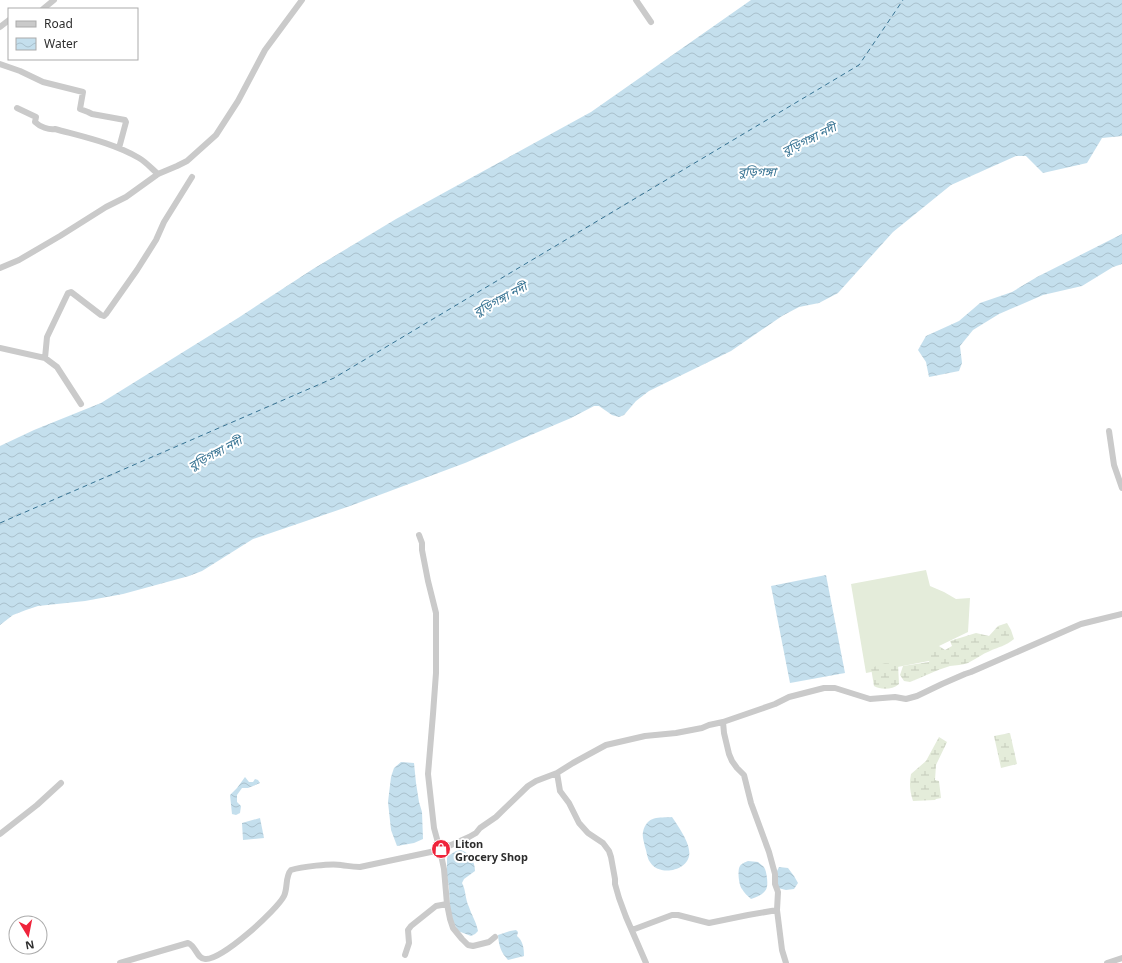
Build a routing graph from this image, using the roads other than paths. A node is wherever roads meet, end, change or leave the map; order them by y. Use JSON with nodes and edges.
{"nodes":[{"id":1,"x":54,"y":0,"type":"edge"},
{"id":2,"x":302,"y":0,"type":"edge"},
{"id":3,"x":636,"y":0,"type":"edge"},
{"id":4,"x":44,"y":8,"type":"edge"},
{"id":5,"x":8,"y":21,"type":"edge"},
{"id":6,"x":651,"y":22,"type":"dead end"},
{"id":7,"x":0,"y":27,"type":"edge"},
{"id":8,"x":0,"y":64,"type":"edge"},
{"id":9,"x":17,"y":108,"type":"dead end"},
{"id":10,"x":119,"y":148,"type":"junction"},
{"id":11,"x":158,"y":174,"type":"junction"},
{"id":12,"x":192,"y":177,"type":"dead end"},
{"id":13,"x":0,"y":268,"type":"edge"},
{"id":14,"x":0,"y":348,"type":"edge"},
{"id":15,"x":45,"y":358,"type":"junction"},
{"id":16,"x":81,"y":404,"type":"dead end"},
{"id":17,"x":1109,"y":431,"type":"dead end"},
{"id":18,"x":1122,"y":488,"type":"edge"},
{"id":19,"x":419,"y":535,"type":"dead end"},
{"id":20,"x":1122,"y":614,"type":"edge"},
{"id":21,"x":723,"y":722,"type":"junction"},
{"id":22,"x":557,"y":773,"type":"junction"},
{"id":23,"x":61,"y":784,"type":"dead end"},
{"id":24,"x":0,"y":834,"type":"edge"},
{"id":25,"x":440,"y":850,"type":"junction"},
{"id":26,"x":447,"y":904,"type":"junction"},
{"id":27,"x":777,"y":910,"type":"junction"},
{"id":28,"x":632,"y":930,"type":"junction"},
{"id":29,"x":495,"y":937,"type":"dead end"},
{"id":30,"x":405,"y":955,"type":"dead end"},
{"id":31,"x":1122,"y":958,"type":"edge"},
{"id":32,"x":204,"y":961,"type":"edge"},
{"id":33,"x":120,"y":963,"type":"edge"},
{"id":34,"x":646,"y":963,"type":"edge"},
{"id":35,"x":786,"y":963,"type":"edge"},
{"id":36,"x":1107,"y":963,"type":"edge"}],
"edges":[{"from":1,"to":4,"type":"street"},
{"from":2,"to":11,"type":"street"},
{"from":3,"to":6,"type":"street"},
{"from":5,"to":7,"type":"street"},
{"from":8,"to":10,"type":"street"},
{"from":9,"to":10,"type":"street"},
{"from":10,"to":11,"type":"street"},
{"from":11,"to":13,"type":"street"},
{"from":12,"to":15,"type":"street"},
{"from":14,"to":15,"type":"street"},
{"from":15,"to":16,"type":"street"},
{"from":17,"to":18,"type":"street"},
{"from":19,"to":25,"type":"street"},
{"from":20,"to":21,"type":"street"},
{"from":21,"to":22,"type":"street"},
{"from":21,"to":27,"type":"street"},
{"from":22,"to":25,"type":"street"},
{"from":22,"to":28,"type":"street"},
{"from":23,"to":24,"type":"street"},
{"from":25,"to":26,"type":"street"},
{"from":25,"to":32,"type":"street"},
{"from":26,"to":29,"type":"street"},
{"from":26,"to":30,"type":"street"},
{"from":27,"to":28,"type":"street"},
{"from":27,"to":35,"type":"street"},
{"from":28,"to":34,"type":"street"},
{"from":31,"to":36,"type":"street"},
{"from":32,"to":33,"type":"street"}]}
